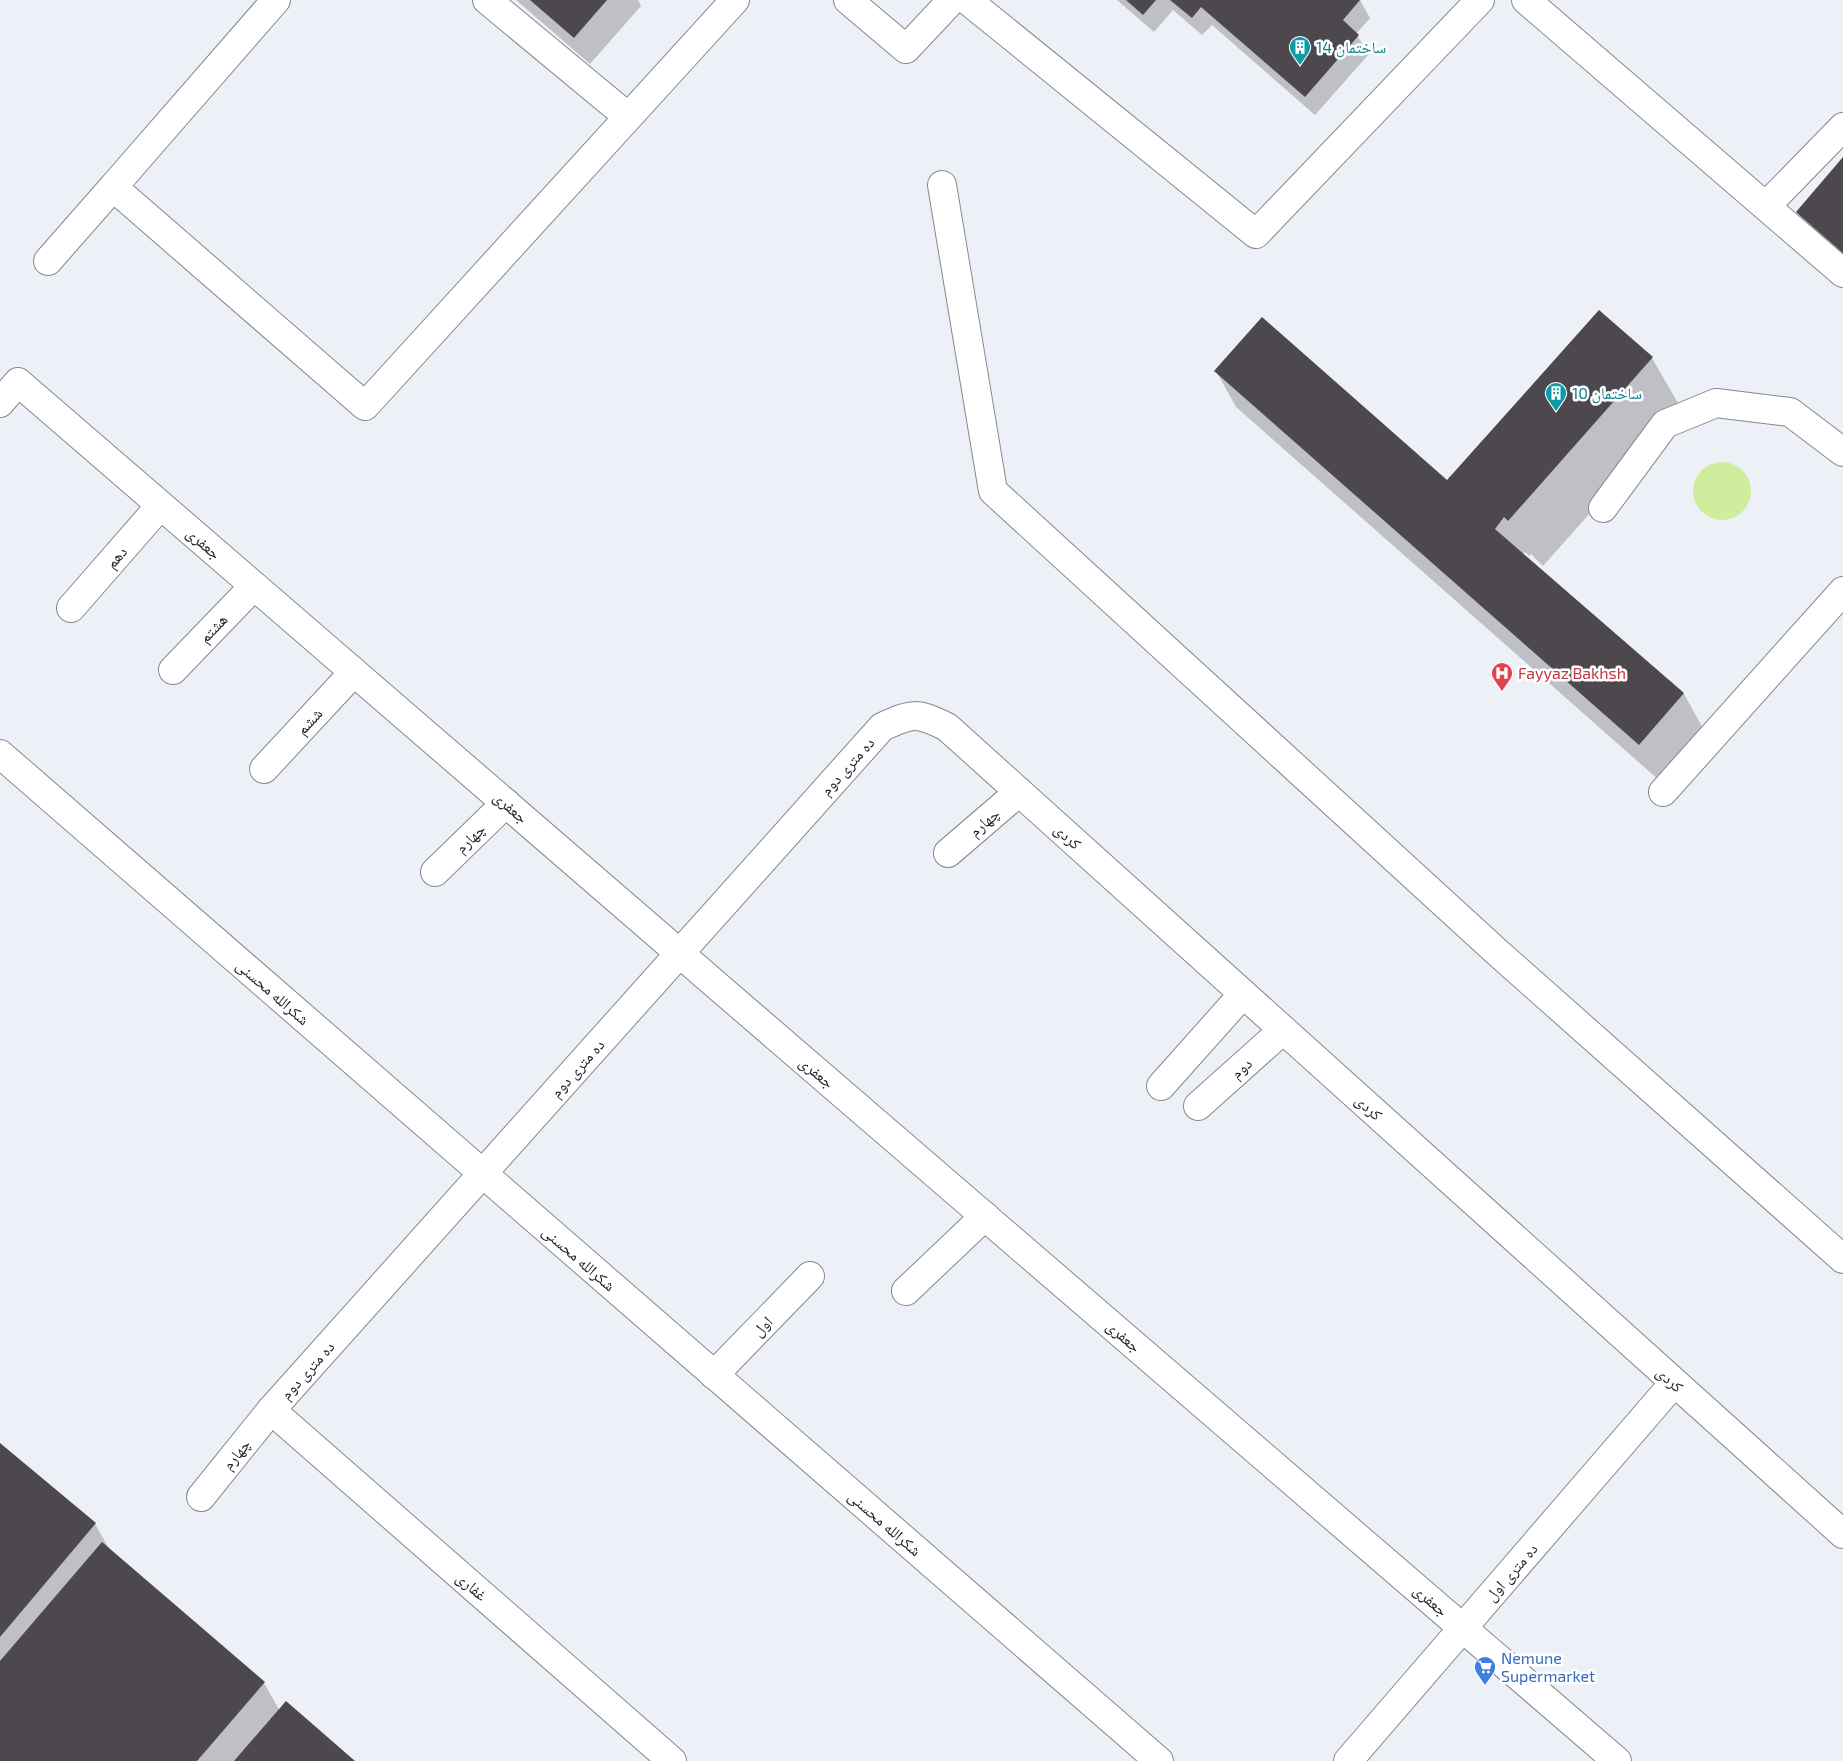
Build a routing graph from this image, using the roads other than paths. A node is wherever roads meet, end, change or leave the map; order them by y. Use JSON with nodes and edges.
{"nodes":[{"id":1,"x":276,"y":0,"type":"edge"},
{"id":2,"x":488,"y":0,"type":"edge"},
{"id":3,"x":735,"y":0,"type":"edge"},
{"id":4,"x":848,"y":0,"type":"edge"},
{"id":5,"x":952,"y":0,"type":"edge"},
{"id":6,"x":967,"y":0,"type":"edge"},
{"id":7,"x":1480,"y":0,"type":"edge"},
{"id":8,"x":1526,"y":0,"type":"edge"},
{"id":9,"x":627,"y":116,"type":"junction"},
{"id":10,"x":1843,"y":127,"type":"edge"},
{"id":11,"x":942,"y":185,"type":"dead end"},
{"id":12,"x":113,"y":187,"type":"junction"},
{"id":13,"x":1766,"y":206,"type":"junction"},
{"id":14,"x":48,"y":261,"type":"dead end"},
{"id":15,"x":1843,"y":273,"type":"edge"},
{"id":16,"x":0,"y":403,"type":"edge"},
{"id":17,"x":1843,"y":452,"type":"edge"},
{"id":18,"x":160,"y":506,"type":"junction"},
{"id":19,"x":1603,"y":508,"type":"dead end"},
{"id":20,"x":254,"y":586,"type":"junction"},
{"id":21,"x":1843,"y":591,"type":"edge"},
{"id":22,"x":71,"y":608,"type":"dead end"},
{"id":23,"x":172,"y":670,"type":"dead end"},
{"id":24,"x":354,"y":672,"type":"junction"},
{"id":25,"x":882,"y":727,"type":"joint"},
{"id":26,"x":0,"y":754,"type":"edge"},
{"id":27,"x":264,"y":769,"type":"dead end"},
{"id":28,"x":1019,"y":792,"type":"junction"},
{"id":29,"x":1662,"y":792,"type":"dead end"},
{"id":30,"x":506,"y":803,"type":"junction"},
{"id":31,"x":948,"y":853,"type":"dead end"},
{"id":32,"x":435,"y":872,"type":"dead end"},
{"id":33,"x":678,"y":954,"type":"junction"},
{"id":34,"x":1243,"y":994,"type":"junction"},
{"id":35,"x":1283,"y":1030,"type":"junction"},
{"id":36,"x":1161,"y":1086,"type":"dead end"},
{"id":37,"x":1198,"y":1106,"type":"dead end"},
{"id":38,"x":482,"y":1174,"type":"junction"},
{"id":39,"x":985,"y":1216,"type":"junction"},
{"id":40,"x":1843,"y":1259,"type":"edge"},
{"id":41,"x":810,"y":1276,"type":"dead end"},
{"id":42,"x":906,"y":1291,"type":"dead end"},
{"id":43,"x":714,"y":1375,"type":"junction"},
{"id":44,"x":1674,"y":1382,"type":"junction"},
{"id":45,"x":271,"y":1410,"type":"junction"},
{"id":46,"x":201,"y":1497,"type":"dead end"},
{"id":47,"x":1843,"y":1534,"type":"edge"},
{"id":48,"x":1463,"y":1628,"type":"junction"},
{"id":49,"x":672,"y":1761,"type":"edge"},
{"id":50,"x":1159,"y":1761,"type":"edge"},
{"id":51,"x":1348,"y":1761,"type":"edge"},
{"id":52,"x":1617,"y":1761,"type":"edge"}],
"edges":[{"from":1,"to":12,"type":"street"},
{"from":2,"to":9,"type":"street"},
{"from":3,"to":9,"type":"street"},
{"from":4,"to":5,"type":"street"},
{"from":6,"to":7,"type":"street"},
{"from":8,"to":13,"type":"street"},
{"from":9,"to":12,"type":"street"},
{"from":10,"to":13,"type":"street"},
{"from":11,"to":40,"type":"street"},
{"from":12,"to":14,"type":"street"},
{"from":13,"to":15,"type":"street"},
{"from":16,"to":18,"type":"street","name":"جعفری"},
{"from":17,"to":19,"type":"street"},
{"from":18,"to":20,"type":"street","name":"جعفری"},
{"from":18,"to":22,"type":"street","name":"دهم"},
{"from":20,"to":23,"type":"street","name":"هشتم"},
{"from":20,"to":24,"type":"street","name":"جعفری"},
{"from":21,"to":29,"type":"street"},
{"from":24,"to":27,"type":"street","name":"ششم"},
{"from":24,"to":30,"type":"street","name":"جعفری"},
{"from":25,"to":28,"type":"street","name":"کردی"},
{"from":25,"to":33,"type":"street","name":"ده متری دوم"},
{"from":26,"to":38,"type":"street","name":"شکرالله محسنی"},
{"from":28,"to":31,"type":"street","name":"چهارم"},
{"from":28,"to":34,"type":"street","name":"کردی"},
{"from":30,"to":32,"type":"street","name":"چهارم"},
{"from":30,"to":33,"type":"street","name":"جعفری"},
{"from":33,"to":38,"type":"street","name":"ده متری دوم"},
{"from":33,"to":39,"type":"street","name":"جعفری"},
{"from":34,"to":35,"type":"street","name":"کردی"},
{"from":34,"to":36,"type":"street"},
{"from":35,"to":37,"type":"street","name":"دوم"},
{"from":35,"to":44,"type":"street","name":"کردی"},
{"from":38,"to":43,"type":"street","name":"شکرالله محسنی"},
{"from":38,"to":45,"type":"street","name":"ده متری دوم"},
{"from":39,"to":42,"type":"street"},
{"from":39,"to":48,"type":"street","name":"جعفری"},
{"from":41,"to":43,"type":"street","name":"اول"},
{"from":43,"to":50,"type":"street","name":"شکرالله محسنی"},
{"from":44,"to":47,"type":"street","name":"کردی"},
{"from":44,"to":48,"type":"street","name":"ده متری اول"},
{"from":45,"to":46,"type":"street","name":"چهارم"},
{"from":45,"to":49,"type":"street","name":"غفاری"},
{"from":48,"to":51,"type":"street","name":"ده متری اول"},
{"from":48,"to":52,"type":"street","name":"جعفری"}]}
